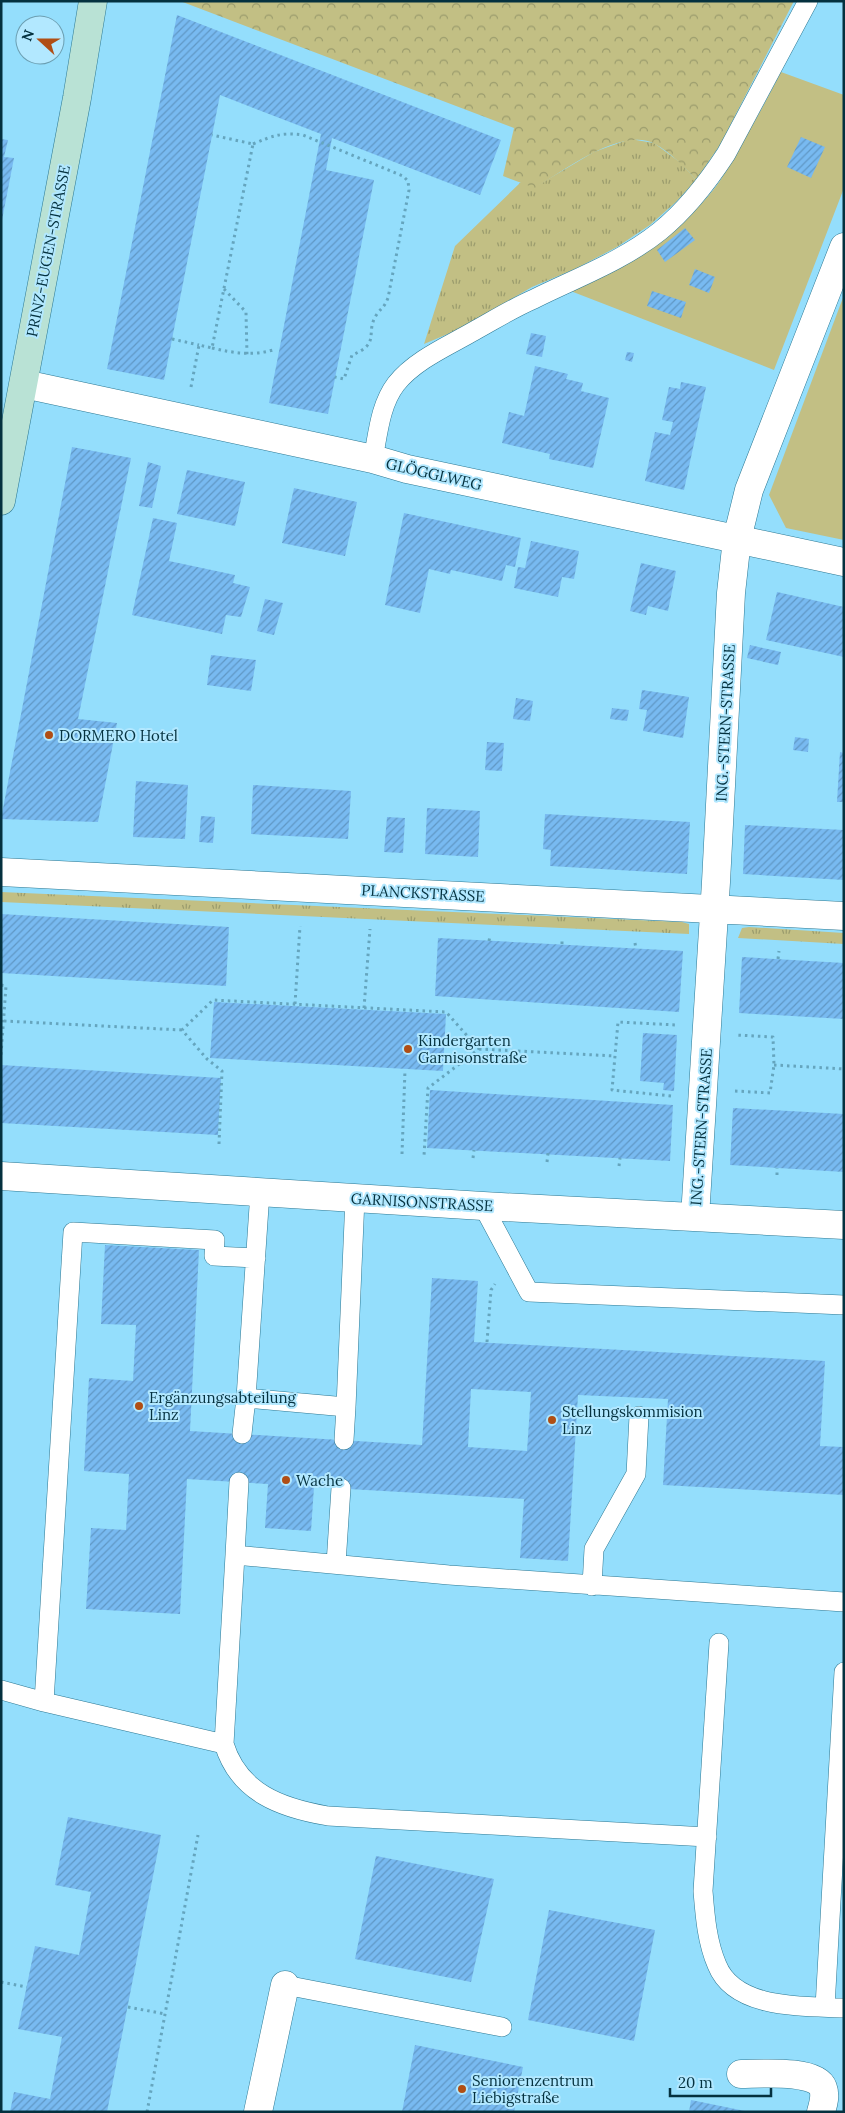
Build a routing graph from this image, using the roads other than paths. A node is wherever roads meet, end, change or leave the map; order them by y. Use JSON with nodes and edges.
{"nodes":[{"id":1,"x":93,"y":1,"type":"edge"},
{"id":2,"x":808,"y":1,"type":"edge"},
{"id":3,"x":844,"y":247,"type":"edge"},
{"id":4,"x":24,"y":384,"type":"junction"},
{"id":5,"x":373,"y":459,"type":"junction"},
{"id":6,"x":1,"y":501,"type":"edge"},
{"id":7,"x":737,"y":539,"type":"junction"},
{"id":8,"x":844,"y":562,"type":"edge"},
{"id":9,"x":1,"y":872,"type":"edge"},
{"id":10,"x":715,"y":908,"type":"junction"},
{"id":11,"x":844,"y":916,"type":"edge"},
{"id":12,"x":1,"y":1176,"type":"edge"},
{"id":13,"x":260,"y":1192,"type":"junction"},
{"id":14,"x":355,"y":1198,"type":"junction"},
{"id":15,"x":483,"y":1206,"type":"junction"},
{"id":16,"x":695,"y":1217,"type":"junction"},
{"id":17,"x":844,"y":1225,"type":"edge"},
{"id":18,"x":256,"y":1258,"type":"junction"},
{"id":19,"x":844,"y":1305,"type":"edge"},
{"id":20,"x":246,"y":1398,"type":"junction"},
{"id":21,"x":346,"y":1407,"type":"junction"},
{"id":22,"x":639,"y":1416,"type":"dead end"},
{"id":23,"x":242,"y":1434,"type":"dead end"},
{"id":24,"x":344,"y":1440,"type":"dead end"},
{"id":25,"x":239,"y":1482,"type":"dead end"},
{"id":26,"x":341,"y":1488,"type":"dead end"},
{"id":27,"x":235,"y":1555,"type":"junction"},
{"id":28,"x":336,"y":1564,"type":"junction"},
{"id":29,"x":592,"y":1586,"type":"junction"},
{"id":30,"x":844,"y":1602,"type":"edge"},
{"id":31,"x":720,"y":1643,"type":"dead end"},
{"id":32,"x":844,"y":1672,"type":"edge"},
{"id":33,"x":1,"y":1690,"type":"edge"},
{"id":34,"x":44,"y":1702,"type":"junction"},
{"id":35,"x":224,"y":1744,"type":"junction"},
{"id":36,"x":707,"y":1837,"type":"junction"},
{"id":37,"x":286,"y":1985,"type":"joint"},
{"id":38,"x":825,"y":2007,"type":"junction"},
{"id":39,"x":844,"y":2008,"type":"edge"},
{"id":40,"x":502,"y":2027,"type":"dead end"},
{"id":41,"x":741,"y":2074,"type":"dead end"},
{"id":42,"x":258,"y":2112,"type":"edge"},
{"id":43,"x":821,"y":2112,"type":"edge"}],
"edges":[{"from":1,"to":4,"type":"main road","name":"PRINZ-EUGEN-STRASSE"},
{"from":2,"to":5,"type":"lane"},
{"from":3,"to":7,"type":"street","name":"ING.-STERN-STRASSE"},
{"from":4,"to":5,"type":"street","name":"GLÖGGLWEG"},
{"from":4,"to":6,"type":"main road","name":"PRINZ-EUGEN-STRASSE"},
{"from":5,"to":7,"type":"street","name":"GLÖGGLWEG"},
{"from":7,"to":8,"type":"street","name":"GLÖGGLWEG"},
{"from":7,"to":10,"type":"street","name":"ING.-STERN-STRASSE"},
{"from":9,"to":10,"type":"street","name":"PLANCKSTRASSE"},
{"from":10,"to":11,"type":"street","name":"PLANCKSTRASSE"},
{"from":10,"to":16,"type":"street","name":"ING.-STERN-STRASSE"},
{"from":12,"to":13,"type":"street","name":"GARNISONSTRASSE"},
{"from":13,"to":14,"type":"street","name":"GARNISONSTRASSE"},
{"from":13,"to":18,"type":"lane"},
{"from":14,"to":15,"type":"street","name":"GARNISONSTRASSE"},
{"from":14,"to":21,"type":"lane"},
{"from":15,"to":16,"type":"street","name":"GARNISONSTRASSE"},
{"from":15,"to":19,"type":"lane"},
{"from":16,"to":17,"type":"street","name":"GARNISONSTRASSE"},
{"from":18,"to":20,"type":"lane"},
{"from":18,"to":34,"type":"lane"},
{"from":20,"to":21,"type":"lane"},
{"from":20,"to":23,"type":"lane"},
{"from":21,"to":24,"type":"lane"},
{"from":22,"to":29,"type":"lane"},
{"from":25,"to":27,"type":"lane"},
{"from":26,"to":28,"type":"lane"},
{"from":27,"to":28,"type":"lane"},
{"from":27,"to":35,"type":"lane"},
{"from":28,"to":29,"type":"lane"},
{"from":29,"to":30,"type":"lane"},
{"from":31,"to":36,"type":"lane"},
{"from":32,"to":38,"type":"lane"},
{"from":33,"to":34,"type":"lane"},
{"from":34,"to":35,"type":"lane"},
{"from":35,"to":36,"type":"lane"},
{"from":36,"to":38,"type":"lane"},
{"from":37,"to":40,"type":"lane"},
{"from":37,"to":42,"type":"street"},
{"from":38,"to":39,"type":"lane"},
{"from":41,"to":43,"type":"street"}]}
